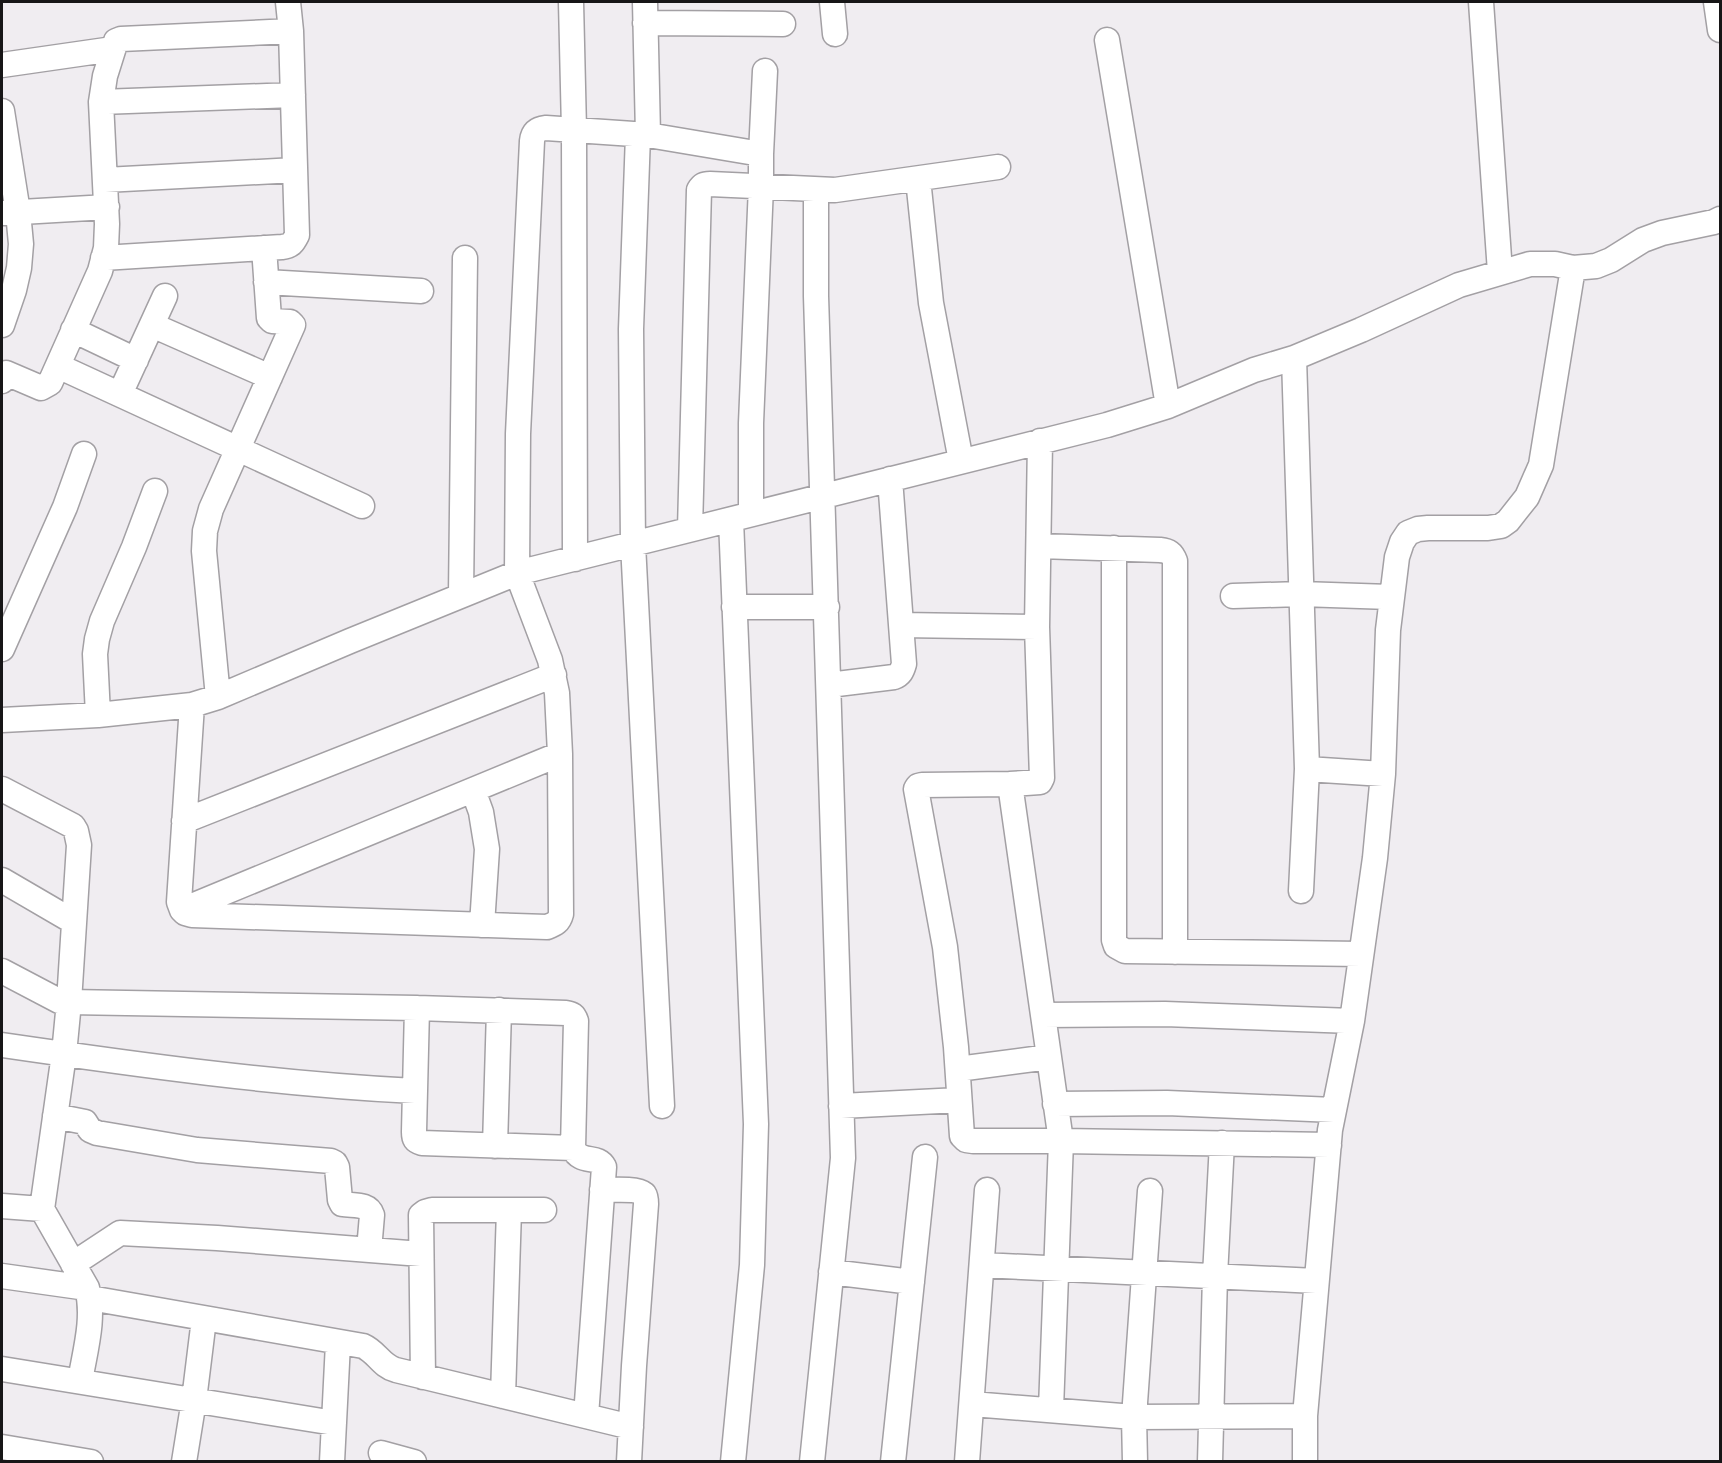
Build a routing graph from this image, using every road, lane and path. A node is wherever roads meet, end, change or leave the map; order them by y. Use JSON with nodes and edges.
{"nodes":[{"id":1,"x":288,"y":2,"type":"edge"},
{"id":2,"x":571,"y":2,"type":"edge"},
{"id":3,"x":832,"y":2,"type":"edge"},
{"id":4,"x":1481,"y":2,"type":"edge"},
{"id":5,"x":1716,"y":2,"type":"edge"},
{"id":6,"x":645,"y":12,"type":"edge"},
{"id":7,"x":710,"y":12,"type":"edge"},
{"id":8,"x":783,"y":24,"type":"dead end"},
{"id":9,"x":1720,"y":30,"type":"edge"},
{"id":10,"x":291,"y":31,"type":"junction"},
{"id":11,"x":835,"y":34,"type":"dead end"},
{"id":12,"x":1107,"y":40,"type":"dead end"},
{"id":13,"x":113,"y":49,"type":"junction"},
{"id":14,"x":2,"y":65,"type":"edge"},
{"id":15,"x":765,"y":71,"type":"dead end"},
{"id":16,"x":293,"y":95,"type":"junction"},
{"id":17,"x":101,"y":102,"type":"junction"},
{"id":18,"x":2,"y":111,"type":"edge"},
{"id":19,"x":574,"y":130,"type":"junction"},
{"id":20,"x":643,"y":135,"type":"junction"},
{"id":21,"x":761,"y":154,"type":"junction"},
{"id":22,"x":998,"y":167,"type":"dead end"},
{"id":23,"x":295,"y":170,"type":"junction"},
{"id":24,"x":918,"y":178,"type":"junction"},
{"id":25,"x":105,"y":180,"type":"junction"},
{"id":26,"x":761,"y":186,"type":"junction"},
{"id":27,"x":816,"y":190,"type":"junction"},
{"id":28,"x":107,"y":207,"type":"junction"},
{"id":29,"x":10,"y":213,"type":"edge"},
{"id":30,"x":1720,"y":219,"type":"edge"},
{"id":31,"x":264,"y":248,"type":"junction"},
{"id":32,"x":103,"y":258,"type":"junction"},
{"id":33,"x":465,"y":258,"type":"dead end"},
{"id":34,"x":1573,"y":268,"type":"junction"},
{"id":35,"x":1500,"y":272,"type":"junction"},
{"id":36,"x":266,"y":282,"type":"junction"},
{"id":37,"x":421,"y":291,"type":"dead end"},
{"id":38,"x":165,"y":296,"type":"dead end"},
{"id":39,"x":2,"y":325,"type":"edge"},
{"id":40,"x":152,"y":325,"type":"junction"},
{"id":41,"x":73,"y":330,"type":"junction"},
{"id":42,"x":1294,"y":358,"type":"junction"},
{"id":43,"x":136,"y":360,"type":"junction"},
{"id":44,"x":58,"y":366,"type":"junction"},
{"id":45,"x":3,"y":375,"type":"edge"},
{"id":46,"x":270,"y":377,"type":"junction"},
{"id":47,"x":120,"y":394,"type":"junction"},
{"id":48,"x":1168,"y":406,"type":"junction"},
{"id":49,"x":1041,"y":441,"type":"junction"},
{"id":50,"x":239,"y":448,"type":"junction"},
{"id":51,"x":84,"y":454,"type":"dead end"},
{"id":52,"x":961,"y":461,"type":"junction"},
{"id":53,"x":890,"y":479,"type":"junction"},
{"id":54,"x":155,"y":491,"type":"dead end"},
{"id":55,"x":823,"y":496,"type":"junction"},
{"id":56,"x":362,"y":506,"type":"dead end"},
{"id":57,"x":741,"y":517,"type":"junction"},
{"id":58,"x":690,"y":530,"type":"junction"},
{"id":59,"x":633,"y":544,"type":"junction"},
{"id":60,"x":1039,"y":546,"type":"junction"},
{"id":61,"x":1114,"y":549,"type":"junction"},
{"id":62,"x":575,"y":559,"type":"junction"},
{"id":63,"x":517,"y":573,"type":"junction"},
{"id":64,"x":1301,"y":594,"type":"junction"},
{"id":65,"x":461,"y":595,"type":"junction"},
{"id":66,"x":1233,"y":596,"type":"dead end"},
{"id":67,"x":1390,"y":597,"type":"junction"},
{"id":68,"x":734,"y":607,"type":"junction"},
{"id":69,"x":827,"y":607,"type":"junction"},
{"id":70,"x":901,"y":625,"type":"junction"},
{"id":71,"x":1037,"y":627,"type":"junction"},
{"id":72,"x":2,"y":649,"type":"edge"},
{"id":73,"x":554,"y":675,"type":"junction"},
{"id":74,"x":829,"y":684,"type":"junction"},
{"id":75,"x":218,"y":697,"type":"junction"},
{"id":76,"x":192,"y":705,"type":"junction"},
{"id":77,"x":98,"y":716,"type":"junction"},
{"id":78,"x":2,"y":720,"type":"edge"},
{"id":79,"x":560,"y":754,"type":"junction"},
{"id":80,"x":1307,"y":769,"type":"junction"},
{"id":81,"x":1383,"y":774,"type":"junction"},
{"id":82,"x":1010,"y":784,"type":"junction"},
{"id":83,"x":2,"y":789,"type":"edge"},
{"id":84,"x":473,"y":790,"type":"junction"},
{"id":85,"x":184,"y":821,"type":"junction"},
{"id":86,"x":2,"y":880,"type":"edge"},
{"id":87,"x":1301,"y":891,"type":"dead end"},
{"id":88,"x":182,"y":910,"type":"junction"},
{"id":89,"x":74,"y":922,"type":"junction"},
{"id":90,"x":483,"y":925,"type":"junction"},
{"id":91,"x":1174,"y":952,"type":"junction"},
{"id":92,"x":1361,"y":954,"type":"junction"},
{"id":93,"x":2,"y":971,"type":"edge"},
{"id":94,"x":69,"y":1002,"type":"junction"},
{"id":95,"x":417,"y":1008,"type":"junction"},
{"id":96,"x":499,"y":1011,"type":"junction"},
{"id":97,"x":1043,"y":1015,"type":"junction"},
{"id":98,"x":1352,"y":1021,"type":"junction"},
{"id":99,"x":2,"y":1045,"type":"edge"},
{"id":100,"x":64,"y":1054,"type":"junction"},
{"id":101,"x":1049,"y":1057,"type":"junction"},
{"id":102,"x":957,"y":1069,"type":"junction"},
{"id":103,"x":415,"y":1091,"type":"junction"},
{"id":104,"x":959,"y":1100,"type":"junction"},
{"id":105,"x":1055,"y":1104,"type":"junction"},
{"id":106,"x":662,"y":1106,"type":"dead end"},
{"id":107,"x":841,"y":1106,"type":"junction"},
{"id":108,"x":1334,"y":1110,"type":"junction"},
{"id":109,"x":55,"y":1116,"type":"junction"},
{"id":110,"x":1061,"y":1141,"type":"junction"},
{"id":111,"x":1222,"y":1143,"type":"junction"},
{"id":112,"x":1329,"y":1145,"type":"junction"},
{"id":113,"x":495,"y":1146,"type":"junction"},
{"id":114,"x":573,"y":1148,"type":"junction"},
{"id":115,"x":925,"y":1158,"type":"dead end"},
{"id":116,"x":602,"y":1190,"type":"junction"},
{"id":117,"x":987,"y":1190,"type":"dead end"},
{"id":118,"x":1150,"y":1191,"type":"dead end"},
{"id":119,"x":2,"y":1206,"type":"edge"},
{"id":120,"x":42,"y":1209,"type":"junction"},
{"id":121,"x":509,"y":1210,"type":"junction"},
{"id":122,"x":544,"y":1210,"type":"dead end"},
{"id":123,"x":369,"y":1250,"type":"junction"},
{"id":124,"x":421,"y":1254,"type":"junction"},
{"id":125,"x":73,"y":1264,"type":"junction"},
{"id":126,"x":982,"y":1265,"type":"junction"},
{"id":127,"x":1057,"y":1268,"type":"junction"},
{"id":128,"x":831,"y":1272,"type":"junction"},
{"id":129,"x":1144,"y":1273,"type":"junction"},
{"id":130,"x":2,"y":1276,"type":"edge"},
{"id":131,"x":1215,"y":1276,"type":"junction"},
{"id":132,"x":1316,"y":1281,"type":"junction"},
{"id":133,"x":912,"y":1282,"type":"junction"},
{"id":134,"x":88,"y":1293,"type":"junction"},
{"id":135,"x":204,"y":1319,"type":"junction"},
{"id":136,"x":338,"y":1343,"type":"junction"},
{"id":137,"x":2,"y":1369,"type":"edge"},
{"id":138,"x":423,"y":1377,"type":"junction"},
{"id":139,"x":80,"y":1382,"type":"junction"},
{"id":140,"x":503,"y":1396,"type":"junction"},
{"id":141,"x":194,"y":1400,"type":"junction"},
{"id":142,"x":972,"y":1404,"type":"junction"},
{"id":143,"x":1051,"y":1409,"type":"junction"},
{"id":144,"x":585,"y":1416,"type":"junction"},
{"id":145,"x":1305,"y":1416,"type":"junction"},
{"id":146,"x":1134,"y":1417,"type":"junction"},
{"id":147,"x":1210,"y":1418,"type":"junction"},
{"id":148,"x":334,"y":1423,"type":"junction"},
{"id":149,"x":631,"y":1427,"type":"junction"},
{"id":150,"x":2,"y":1447,"type":"edge"},
{"id":151,"x":381,"y":1453,"type":"dead end"},
{"id":152,"x":91,"y":1461,"type":"edge"},
{"id":153,"x":184,"y":1461,"type":"edge"},
{"id":154,"x":332,"y":1461,"type":"edge"},
{"id":155,"x":414,"y":1461,"type":"edge"},
{"id":156,"x":629,"y":1461,"type":"edge"},
{"id":157,"x":733,"y":1461,"type":"edge"},
{"id":158,"x":812,"y":1461,"type":"edge"},
{"id":159,"x":893,"y":1461,"type":"edge"},
{"id":160,"x":967,"y":1461,"type":"edge"},
{"id":161,"x":1135,"y":1461,"type":"edge"},
{"id":162,"x":1209,"y":1461,"type":"edge"},
{"id":163,"x":1305,"y":1461,"type":"edge"}],
"edges":[{"from":1,"to":10,"type":"street"},
{"from":2,"to":19,"type":"street"},
{"from":3,"to":11,"type":"street"},
{"from":4,"to":35,"type":"street"},
{"from":5,"to":9,"type":"street"},
{"from":6,"to":7,"type":"street"},
{"from":6,"to":20,"type":"street"},
{"from":7,"to":8,"type":"street"},
{"from":10,"to":13,"type":"street"},
{"from":10,"to":16,"type":"street"},
{"from":12,"to":48,"type":"street"},
{"from":13,"to":14,"type":"street"},
{"from":13,"to":17,"type":"street"},
{"from":15,"to":21,"type":"street"},
{"from":16,"to":17,"type":"street"},
{"from":16,"to":23,"type":"street"},
{"from":17,"to":25,"type":"street"},
{"from":18,"to":29,"type":"street"},
{"from":19,"to":20,"type":"street"},
{"from":19,"to":62,"type":"street"},
{"from":19,"to":63,"type":"street"},
{"from":20,"to":21,"type":"street"},
{"from":20,"to":59,"type":"street"},
{"from":21,"to":26,"type":"street"},
{"from":22,"to":24,"type":"street"},
{"from":23,"to":25,"type":"street"},
{"from":23,"to":31,"type":"street"},
{"from":24,"to":27,"type":"street"},
{"from":24,"to":52,"type":"street"},
{"from":25,"to":28,"type":"street"},
{"from":26,"to":27,"type":"street"},
{"from":26,"to":57,"type":"street"},
{"from":26,"to":58,"type":"street"},
{"from":27,"to":55,"type":"street"},
{"from":28,"to":29,"type":"street"},
{"from":28,"to":32,"type":"street"},
{"from":29,"to":39,"type":"street"},
{"from":30,"to":34,"type":"street"},
{"from":31,"to":32,"type":"street"},
{"from":31,"to":36,"type":"street"},
{"from":32,"to":41,"type":"street"},
{"from":33,"to":65,"type":"street"},
{"from":34,"to":35,"type":"street"},
{"from":34,"to":67,"type":"street"},
{"from":35,"to":42,"type":"street"},
{"from":36,"to":37,"type":"street"},
{"from":36,"to":46,"type":"street"},
{"from":38,"to":40,"type":"street"},
{"from":40,"to":43,"type":"street"},
{"from":40,"to":46,"type":"street"},
{"from":41,"to":43,"type":"street"},
{"from":41,"to":44,"type":"street"},
{"from":42,"to":48,"type":"street"},
{"from":42,"to":64,"type":"street"},
{"from":43,"to":47,"type":"street"},
{"from":44,"to":45,"type":"street"},
{"from":44,"to":47,"type":"street"},
{"from":46,"to":50,"type":"street"},
{"from":47,"to":50,"type":"street"},
{"from":48,"to":49,"type":"street"},
{"from":49,"to":52,"type":"street"},
{"from":49,"to":60,"type":"street"},
{"from":50,"to":56,"type":"street"},
{"from":50,"to":75,"type":"street"},
{"from":51,"to":72,"type":"street"},
{"from":52,"to":53,"type":"street"},
{"from":53,"to":55,"type":"street"},
{"from":53,"to":70,"type":"street"},
{"from":54,"to":77,"type":"street"},
{"from":55,"to":57,"type":"street"},
{"from":55,"to":69,"type":"street"},
{"from":57,"to":58,"type":"street"},
{"from":57,"to":68,"type":"street"},
{"from":58,"to":59,"type":"street"},
{"from":59,"to":62,"type":"street"},
{"from":59,"to":106,"type":"street"},
{"from":60,"to":61,"type":"street"},
{"from":60,"to":71,"type":"street"},
{"from":61,"to":91,"type":"street"},
{"from":61,"to":91,"type":"street"},
{"from":62,"to":63,"type":"street"},
{"from":63,"to":65,"type":"street"},
{"from":63,"to":73,"type":"street"},
{"from":64,"to":66,"type":"street"},
{"from":64,"to":67,"type":"street"},
{"from":64,"to":80,"type":"street"},
{"from":65,"to":75,"type":"street"},
{"from":67,"to":81,"type":"street"},
{"from":68,"to":69,"type":"street"},
{"from":68,"to":157,"type":"street"},
{"from":69,"to":74,"type":"street"},
{"from":70,"to":71,"type":"street"},
{"from":70,"to":74,"type":"street"},
{"from":71,"to":82,"type":"street"},
{"from":73,"to":79,"type":"street"},
{"from":73,"to":85,"type":"street"},
{"from":74,"to":107,"type":"street"},
{"from":75,"to":76,"type":"street"},
{"from":76,"to":77,"type":"street"},
{"from":76,"to":85,"type":"street"},
{"from":77,"to":78,"type":"street"},
{"from":79,"to":84,"type":"street"},
{"from":79,"to":90,"type":"street"},
{"from":80,"to":81,"type":"street"},
{"from":80,"to":87,"type":"street"},
{"from":81,"to":92,"type":"street"},
{"from":82,"to":97,"type":"street"},
{"from":82,"to":102,"type":"street"},
{"from":83,"to":89,"type":"street"},
{"from":84,"to":88,"type":"street"},
{"from":84,"to":90,"type":"street"},
{"from":85,"to":88,"type":"street"},
{"from":86,"to":89,"type":"street"},
{"from":88,"to":90,"type":"street"},
{"from":89,"to":94,"type":"street"},
{"from":91,"to":92,"type":"street"},
{"from":92,"to":98,"type":"street"},
{"from":93,"to":94,"type":"street"},
{"from":94,"to":95,"type":"street"},
{"from":94,"to":100,"type":"street"},
{"from":95,"to":96,"type":"street"},
{"from":95,"to":103,"type":"street"},
{"from":96,"to":113,"type":"street"},
{"from":96,"to":114,"type":"street"},
{"from":97,"to":98,"type":"street"},
{"from":97,"to":101,"type":"street"},
{"from":98,"to":108,"type":"street"},
{"from":99,"to":100,"type":"street"},
{"from":100,"to":103,"type":"street"},
{"from":100,"to":109,"type":"street"},
{"from":101,"to":102,"type":"street"},
{"from":101,"to":105,"type":"street"},
{"from":102,"to":104,"type":"street"},
{"from":103,"to":113,"type":"street"},
{"from":104,"to":107,"type":"street"},
{"from":104,"to":110,"type":"street"},
{"from":105,"to":108,"type":"street"},
{"from":105,"to":110,"type":"street"},
{"from":107,"to":128,"type":"street"},
{"from":108,"to":112,"type":"street"},
{"from":109,"to":120,"type":"street"},
{"from":109,"to":123,"type":"street"},
{"from":110,"to":111,"type":"street"},
{"from":110,"to":127,"type":"street"},
{"from":111,"to":112,"type":"street"},
{"from":111,"to":131,"type":"street"},
{"from":112,"to":132,"type":"street"},
{"from":113,"to":114,"type":"street"},
{"from":114,"to":116,"type":"street"},
{"from":115,"to":133,"type":"street"},
{"from":116,"to":144,"type":"street"},
{"from":116,"to":149,"type":"street"},
{"from":117,"to":126,"type":"street"},
{"from":118,"to":129,"type":"street"},
{"from":119,"to":120,"type":"street"},
{"from":120,"to":125,"type":"street"},
{"from":121,"to":122,"type":"street"},
{"from":121,"to":124,"type":"street"},
{"from":121,"to":140,"type":"street"},
{"from":123,"to":124,"type":"street"},
{"from":123,"to":125,"type":"street"},
{"from":124,"to":138,"type":"street"},
{"from":125,"to":134,"type":"street"},
{"from":126,"to":127,"type":"street"},
{"from":126,"to":142,"type":"street"},
{"from":127,"to":129,"type":"street"},
{"from":127,"to":143,"type":"street"},
{"from":128,"to":133,"type":"street"},
{"from":128,"to":158,"type":"street"},
{"from":129,"to":131,"type":"street"},
{"from":129,"to":146,"type":"street"},
{"from":130,"to":134,"type":"street"},
{"from":131,"to":132,"type":"street"},
{"from":131,"to":147,"type":"street"},
{"from":132,"to":145,"type":"street"},
{"from":133,"to":159,"type":"street"},
{"from":134,"to":135,"type":"street"},
{"from":134,"to":139,"type":"street"},
{"from":135,"to":136,"type":"street"},
{"from":135,"to":141,"type":"street"},
{"from":136,"to":138,"type":"street"},
{"from":136,"to":148,"type":"street"},
{"from":137,"to":139,"type":"street"},
{"from":138,"to":140,"type":"street"},
{"from":139,"to":141,"type":"street"},
{"from":140,"to":144,"type":"street"},
{"from":141,"to":148,"type":"street"},
{"from":141,"to":153,"type":"street"},
{"from":142,"to":143,"type":"street"},
{"from":142,"to":160,"type":"street"},
{"from":143,"to":146,"type":"street"},
{"from":144,"to":149,"type":"street"},
{"from":145,"to":147,"type":"street"},
{"from":145,"to":163,"type":"street"},
{"from":146,"to":147,"type":"street"},
{"from":146,"to":161,"type":"street"},
{"from":147,"to":162,"type":"street"},
{"from":148,"to":154,"type":"street"},
{"from":149,"to":156,"type":"street"},
{"from":150,"to":152,"type":"street"},
{"from":151,"to":155,"type":"street"}]}
